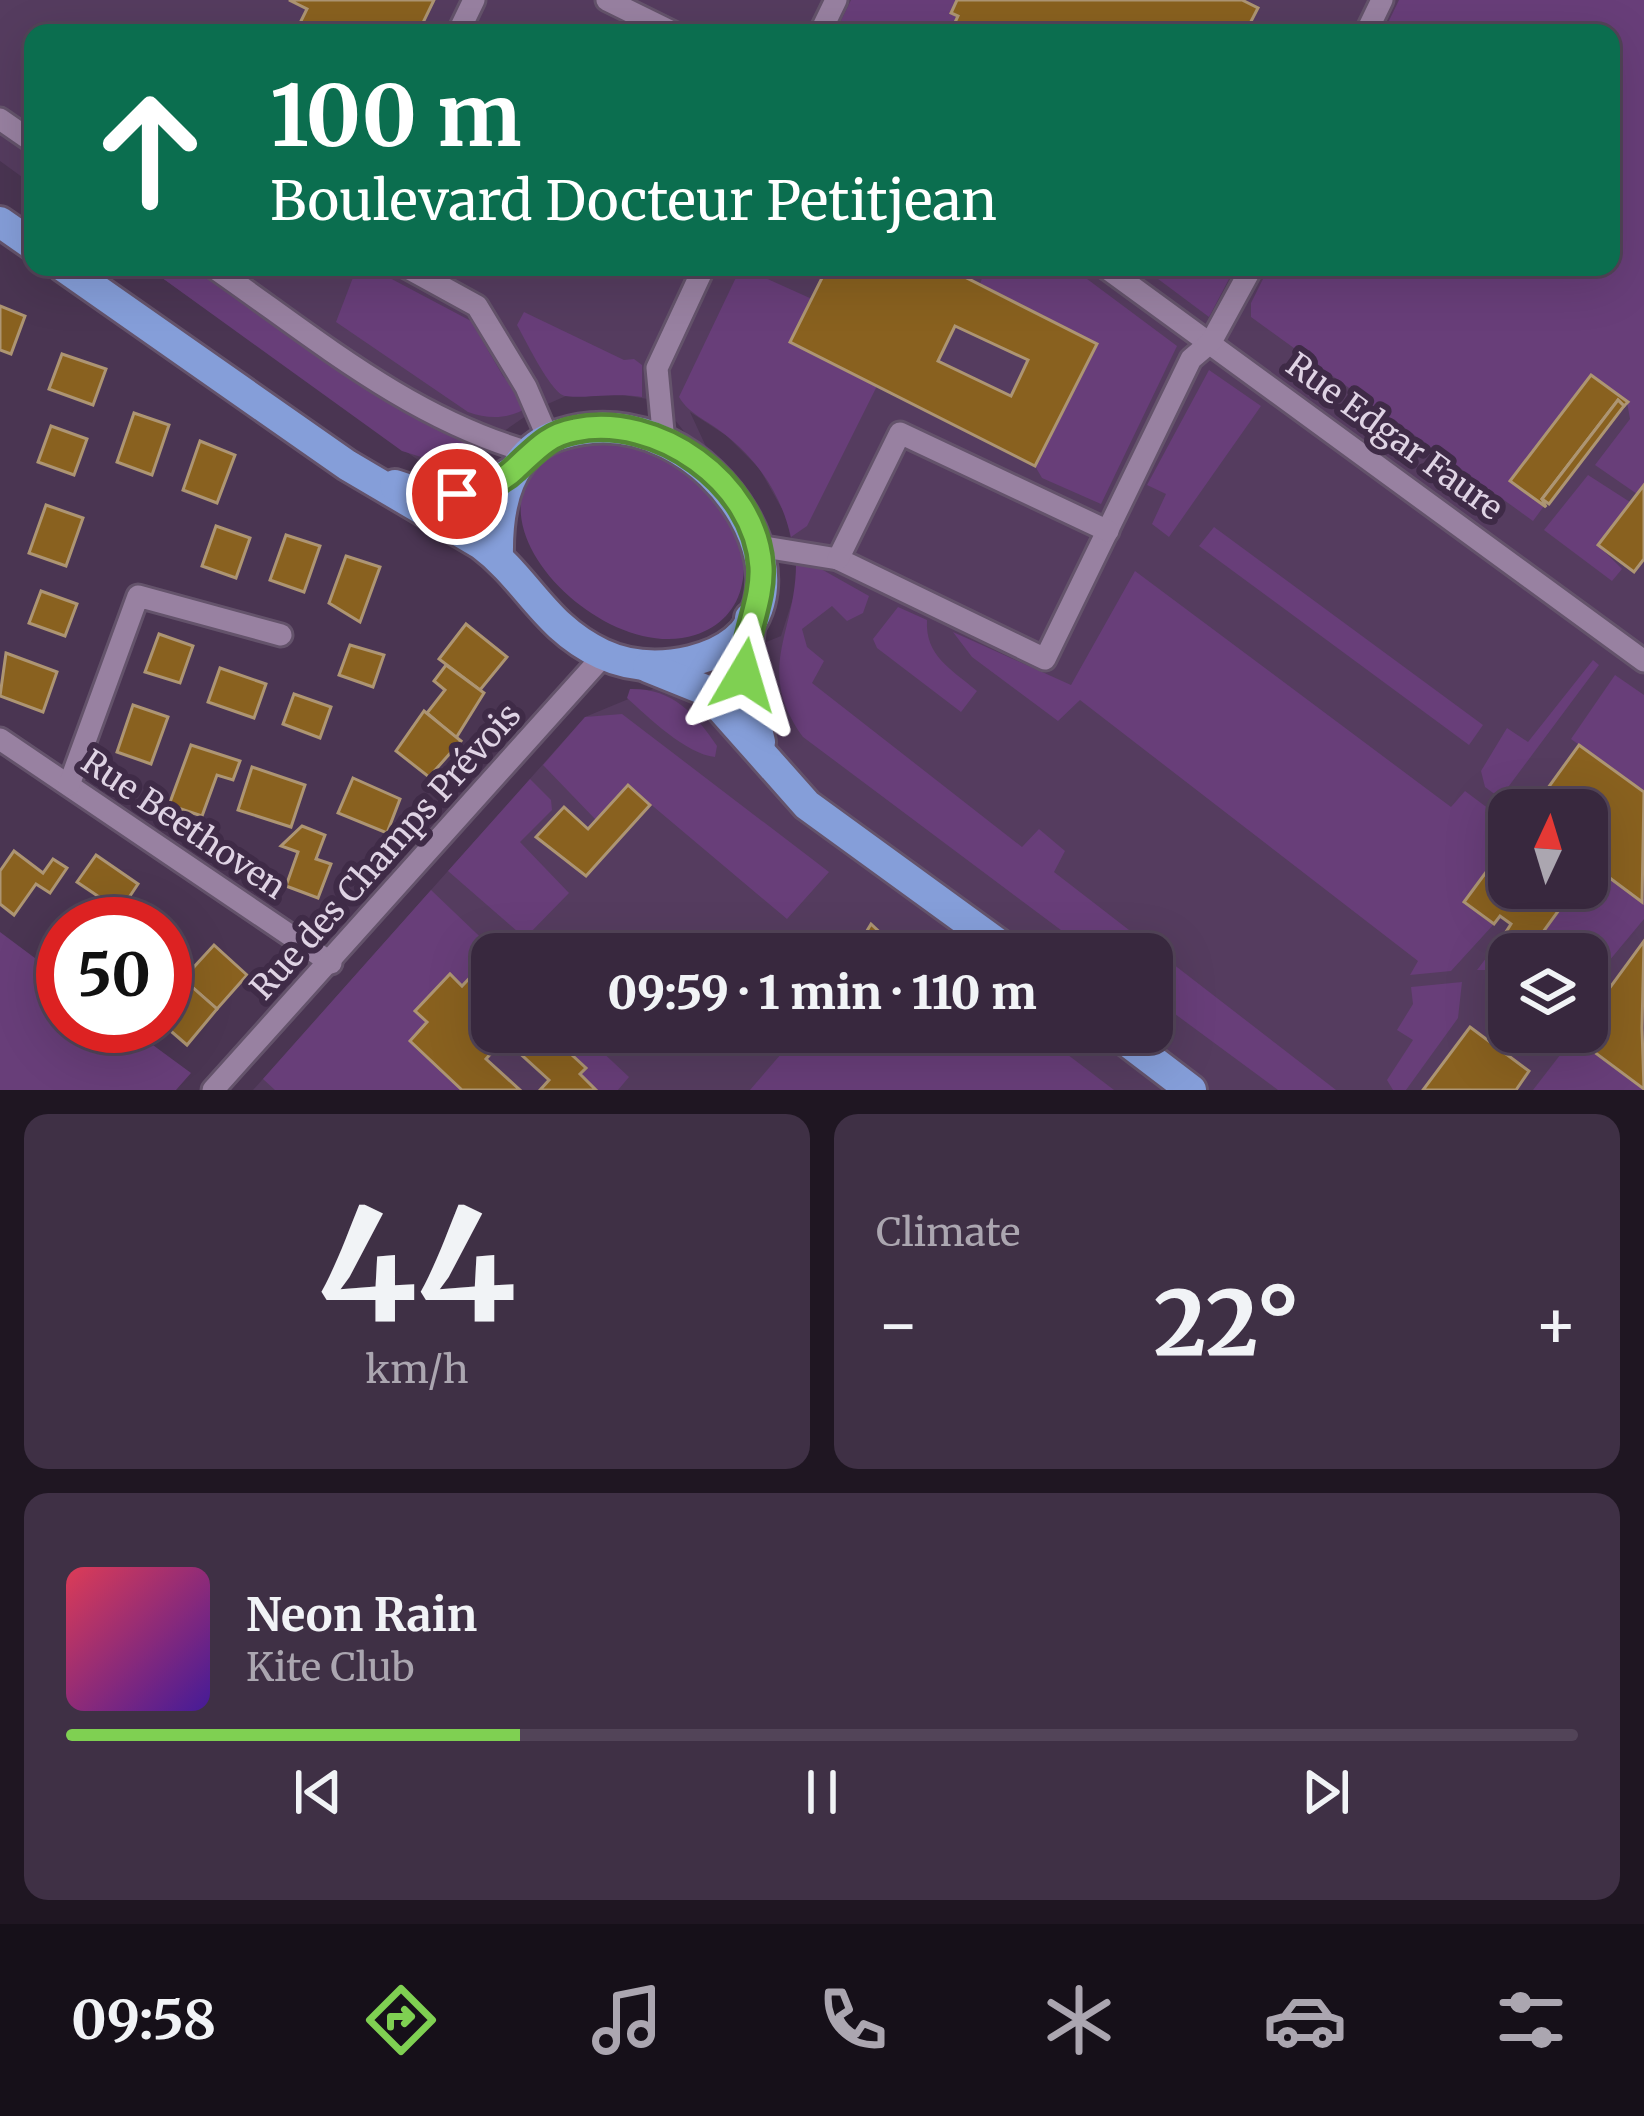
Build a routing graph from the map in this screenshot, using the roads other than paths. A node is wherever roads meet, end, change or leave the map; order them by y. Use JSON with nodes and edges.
{"nodes":[{"id":1,"x":607,"y":0,"type":"edge"},
{"id":2,"x":656,"y":24,"type":"edge"},
{"id":3,"x":77,"y":276,"type":"edge"},
{"id":4,"x":226,"y":276,"type":"edge"},
{"id":5,"x":422,"y":276,"type":"edge"},
{"id":6,"x":700,"y":276,"type":"edge"},
{"id":7,"x":1118,"y":276,"type":"edge"},
{"id":8,"x":1247,"y":276,"type":"edge"},
{"id":9,"x":1211,"y":342,"type":"junction"},
{"id":10,"x":664,"y":442,"type":"junction"},
{"id":11,"x":530,"y":454,"type":"junction"},
{"id":12,"x":346,"y":465,"type":"junction"},
{"id":13,"x":1108,"y":531,"type":"junction"},
{"id":14,"x":758,"y":546,"type":"junction"},
{"id":15,"x":498,"y":556,"type":"junction"},
{"id":16,"x":838,"y":559,"type":"junction"},
{"id":17,"x":750,"y":618,"type":"junction"},
{"id":18,"x":281,"y":635,"type":"dead end"},
{"id":19,"x":604,"y":655,"type":"junction"},
{"id":20,"x":1644,"y":661,"type":"edge"},
{"id":21,"x":642,"y":665,"type":"junction"},
{"id":22,"x":0,"y":740,"type":"edge"},
{"id":23,"x":767,"y":761,"type":"junction"},
{"id":24,"x":69,"y":785,"type":"junction"},
{"id":25,"x":983,"y":933,"type":"edge"},
{"id":26,"x":332,"y":963,"type":"junction"},
{"id":27,"x":1143,"y":1053,"type":"edge"},
{"id":28,"x":213,"y":1090,"type":"edge"},
{"id":29,"x":1191,"y":1090,"type":"edge"}],
"edges":[{"from":1,"to":2,"type":"street"},
{"from":3,"to":12,"type":"main road"},
{"from":4,"to":11,"type":"street"},
{"from":5,"to":11,"type":"street"},
{"from":6,"to":10,"type":"street"},
{"from":7,"to":9,"type":"street","name":"Rue Edgar Faure"},
{"from":8,"to":9,"type":"street"},
{"from":9,"to":13,"type":"street"},
{"from":9,"to":20,"type":"street","name":"Rue Edgar Faure"},
{"from":10,"to":11,"type":"main road"},
{"from":10,"to":14,"type":"main road"},
{"from":11,"to":12,"type":"main road"},
{"from":11,"to":15,"type":"main road"},
{"from":12,"to":15,"type":"main road"},
{"from":13,"to":16,"type":"street"},
{"from":13,"to":16,"type":"street"},
{"from":14,"to":16,"type":"street"},
{"from":14,"to":17,"type":"main road"},
{"from":15,"to":19,"type":"main road"},
{"from":17,"to":21,"type":"main road"},
{"from":17,"to":23,"type":"main road"},
{"from":18,"to":24,"type":"street"},
{"from":19,"to":21,"type":"main road"},
{"from":19,"to":26,"type":"street","name":"Rue des Champs Prévois"},
{"from":21,"to":23,"type":"main road"},
{"from":22,"to":24,"type":"street","name":"Rue Beethoven"},
{"from":23,"to":25,"type":"main road"},
{"from":24,"to":26,"type":"street","name":"Rue Beethoven"},
{"from":26,"to":28,"type":"street","name":"Rue des Champs Prévois"},
{"from":27,"to":29,"type":"main road"}]}
